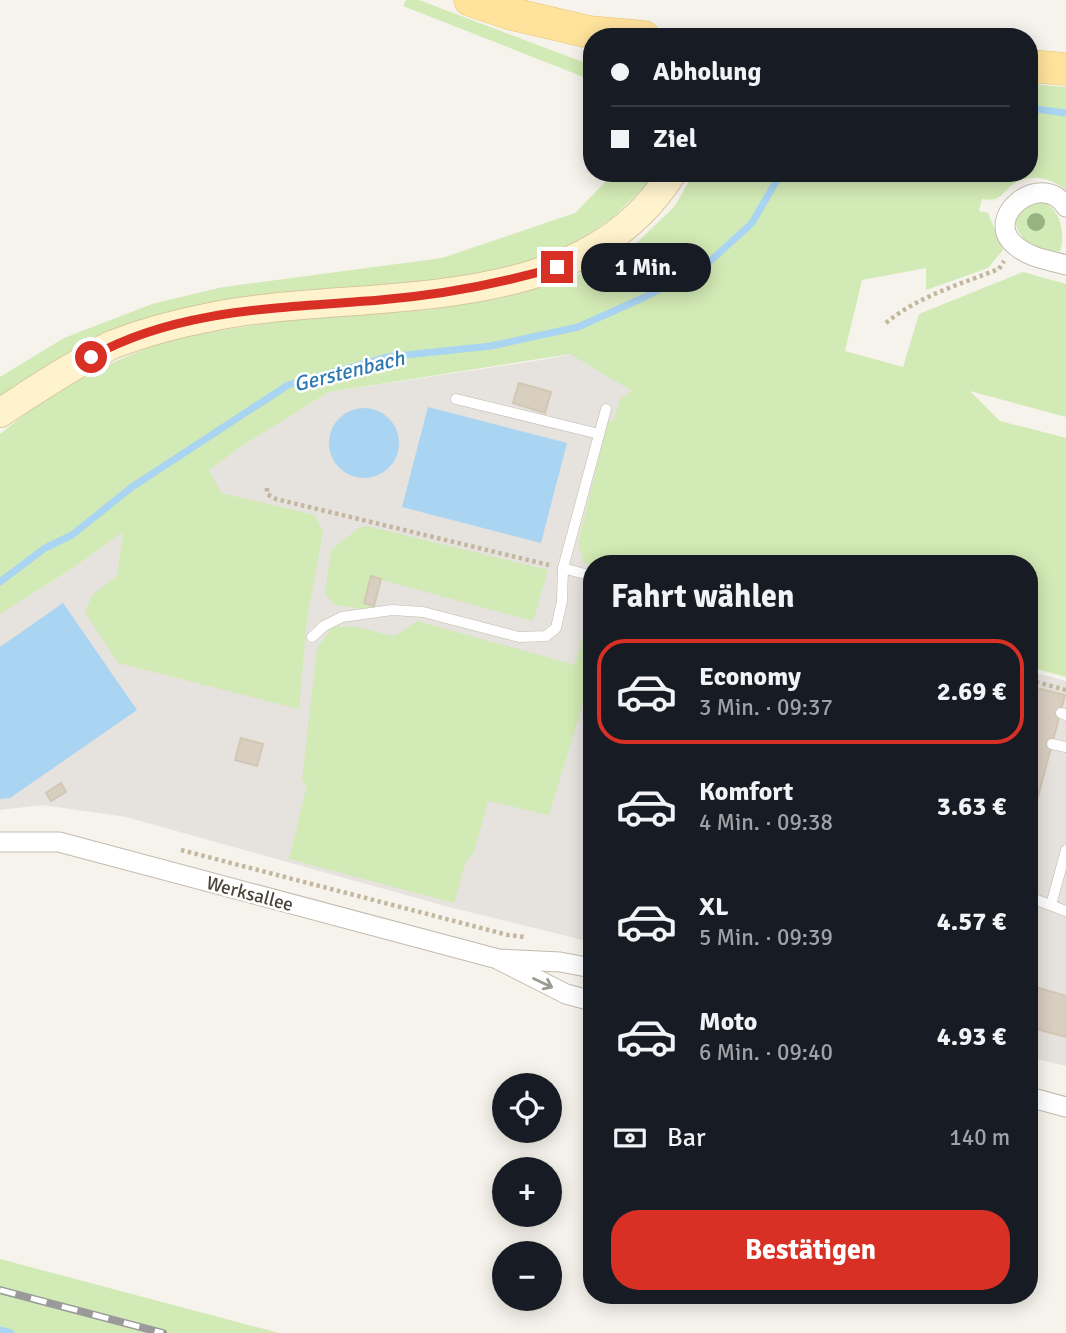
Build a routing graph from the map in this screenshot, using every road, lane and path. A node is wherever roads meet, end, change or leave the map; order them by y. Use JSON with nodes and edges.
{"nodes":[{"id":1,"x":470,"y":0,"type":"edge"},
{"id":2,"x":583,"y":32,"type":"edge"},
{"id":3,"x":1038,"y":67,"type":"edge"},
{"id":4,"x":1066,"y":69,"type":"edge"},
{"id":5,"x":665,"y":182,"type":"edge"},
{"id":6,"x":1066,"y":208,"type":"edge"},
{"id":7,"x":1013,"y":244,"type":"junction"},
{"id":8,"x":1066,"y":265,"type":"edge"},
{"id":9,"x":886,"y":323,"type":"dead end"},
{"id":10,"x":456,"y":399,"type":"dead end"},
{"id":11,"x":606,"y":409,"type":"dead end"},
{"id":12,"x":0,"y":413,"type":"edge"},
{"id":13,"x":599,"y":434,"type":"junction"},
{"id":14,"x":267,"y":488,"type":"dead end"},
{"id":15,"x":563,"y":568,"type":"junction"},
{"id":16,"x":583,"y":574,"type":"edge"},
{"id":17,"x":312,"y":637,"type":"dead end"},
{"id":18,"x":1038,"y":682,"type":"edge"},
{"id":19,"x":1066,"y":690,"type":"edge"},
{"id":20,"x":1052,"y":744,"type":"dead end"},
{"id":21,"x":1066,"y":747,"type":"edge"},
{"id":22,"x":0,"y":842,"type":"edge"},
{"id":23,"x":181,"y":850,"type":"dead end"},
{"id":24,"x":1066,"y":850,"type":"edge"},
{"id":25,"x":1038,"y":900,"type":"edge"},
{"id":26,"x":1051,"y":905,"type":"junction"},
{"id":27,"x":1066,"y":911,"type":"edge"},
{"id":28,"x":532,"y":938,"type":"dead end"},
{"id":29,"x":498,"y":959,"type":"junction"},
{"id":30,"x":583,"y":966,"type":"edge"},
{"id":31,"x":583,"y":998,"type":"edge"},
{"id":32,"x":1038,"y":1099,"type":"edge"},
{"id":33,"x":1066,"y":1107,"type":"edge"}],
"edges":[{"from":1,"to":2,"type":"main road"},
{"from":3,"to":4,"type":"main road"},
{"from":5,"to":12,"type":"street"},
{"from":6,"to":7,"type":"street"},
{"from":7,"to":8,"type":"street"},
{"from":7,"to":9,"type":"path"},
{"from":10,"to":13,"type":"lane"},
{"from":11,"to":13,"type":"lane"},
{"from":13,"to":15,"type":"lane"},
{"from":14,"to":15,"type":"path"},
{"from":15,"to":16,"type":"lane"},
{"from":15,"to":17,"type":"lane"},
{"from":18,"to":19,"type":"path"},
{"from":20,"to":21,"type":"lane"},
{"from":22,"to":29,"type":"street","name":"Werksallee"},
{"from":23,"to":28,"type":"path"},
{"from":24,"to":26,"type":"lane"},
{"from":25,"to":26,"type":"lane"},
{"from":26,"to":27,"type":"lane"},
{"from":29,"to":30,"type":"street","name":"Werksallee"},
{"from":29,"to":31,"type":"street","name":"Werksallee","one_way":true},
{"from":32,"to":33,"type":"street"}]}
